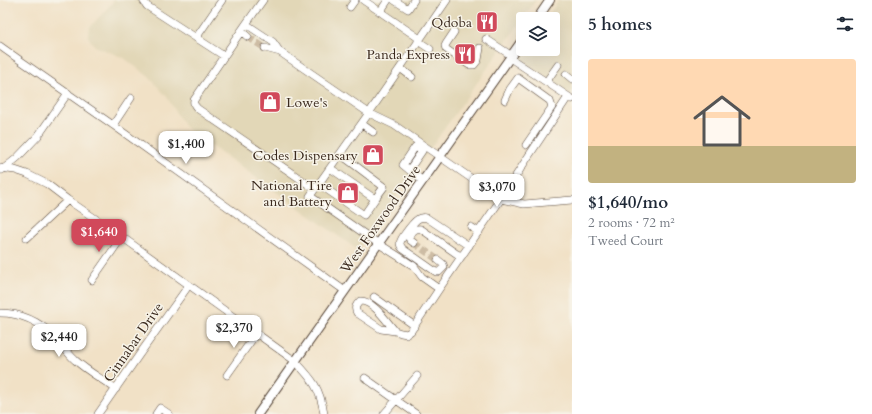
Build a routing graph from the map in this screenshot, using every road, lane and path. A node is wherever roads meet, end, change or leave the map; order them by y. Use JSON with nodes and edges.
{"nodes":[{"id":1,"x":143,"y":0,"type":"edge"},
{"id":2,"x":222,"y":0,"type":"edge"},
{"id":3,"x":263,"y":0,"type":"edge"},
{"id":4,"x":355,"y":0,"type":"edge"},
{"id":5,"x":363,"y":0,"type":"edge"},
{"id":6,"x":388,"y":0,"type":"edge"},
{"id":7,"x":414,"y":0,"type":"edge"},
{"id":8,"x":447,"y":0,"type":"edge"},
{"id":9,"x":550,"y":0,"type":"edge"},
{"id":10,"x":397,"y":1,"type":"edge"},
{"id":11,"x":350,"y":7,"type":"dead end"},
{"id":12,"x":380,"y":12,"type":"junction"},
{"id":13,"x":542,"y":12,"type":"edge"},
{"id":14,"x":246,"y":24,"type":"junction"},
{"id":15,"x":240,"y":31,"type":"junction"},
{"id":16,"x":454,"y":32,"type":"dead end"},
{"id":17,"x":248,"y":36,"type":"tunnel mouth"},
{"id":18,"x":196,"y":38,"type":"junction"},
{"id":19,"x":486,"y":39,"type":"dead end"},
{"id":20,"x":419,"y":40,"type":"junction"},
{"id":21,"x":0,"y":46,"type":"edge"},
{"id":22,"x":265,"y":48,"type":"tunnel mouth"},
{"id":23,"x":480,"y":48,"type":"dead end"},
{"id":24,"x":430,"y":49,"type":"dead end"},
{"id":25,"x":516,"y":50,"type":"edge"},
{"id":26,"x":280,"y":52,"type":"junction"},
{"id":27,"x":224,"y":56,"type":"junction"},
{"id":28,"x":511,"y":57,"type":"junction"},
{"id":29,"x":558,"y":65,"type":"dead end"},
{"id":30,"x":400,"y":68,"type":"junction"},
{"id":31,"x":412,"y":77,"type":"dead end"},
{"id":32,"x":546,"y":82,"type":"junction"},
{"id":33,"x":68,"y":93,"type":"junction"},
{"id":34,"x":131,"y":98,"type":"dead end"},
{"id":35,"x":570,"y":98,"type":"edge"},
{"id":36,"x":505,"y":100,"type":"dead end"},
{"id":37,"x":369,"y":113,"type":"junction"},
{"id":38,"x":113,"y":124,"type":"junction"},
{"id":39,"x":362,"y":124,"type":"junction"},
{"id":40,"x":373,"y":132,"type":"dead end"},
{"id":41,"x":526,"y":145,"type":"dead end"},
{"id":42,"x":340,"y":154,"type":"junction"},
{"id":43,"x":440,"y":157,"type":"junction"},
{"id":44,"x":330,"y":168,"type":"junction"},
{"id":45,"x":1,"y":170,"type":"edge"},
{"id":46,"x":408,"y":170,"type":"dead end"},
{"id":47,"x":423,"y":180,"type":"junction"},
{"id":48,"x":317,"y":186,"type":"junction"},
{"id":49,"x":375,"y":199,"type":"junction"},
{"id":50,"x":501,"y":199,"type":"junction"},
{"id":51,"x":68,"y":200,"type":"junction"},
{"id":52,"x":572,"y":200,"type":"edge"},
{"id":53,"x":471,"y":227,"type":"dead end"},
{"id":54,"x":478,"y":232,"type":"junction"},
{"id":55,"x":122,"y":237,"type":"junction"},
{"id":56,"x":27,"y":238,"type":"dead end"},
{"id":57,"x":414,"y":243,"type":"dead end"},
{"id":58,"x":379,"y":244,"type":"junction"},
{"id":59,"x":469,"y":246,"type":"junction"},
{"id":60,"x":462,"y":256,"type":"junction"},
{"id":61,"x":438,"y":260,"type":"dead end"},
{"id":62,"x":92,"y":280,"type":"dead end"},
{"id":63,"x":189,"y":285,"type":"junction"},
{"id":64,"x":439,"y":289,"type":"junction"},
{"id":65,"x":345,"y":291,"type":"junction"},
{"id":66,"x":374,"y":297,"type":"dead end"},
{"id":67,"x":0,"y":313,"type":"edge"},
{"id":68,"x":415,"y":326,"type":"junction"},
{"id":69,"x":395,"y":331,"type":"junction"},
{"id":70,"x":256,"y":334,"type":"junction"},
{"id":71,"x":295,"y":361,"type":"junction"},
{"id":72,"x":227,"y":375,"type":"dead end"},
{"id":73,"x":417,"y":376,"type":"dead end"},
{"id":74,"x":365,"y":378,"type":"dead end"},
{"id":75,"x":116,"y":389,"type":"junction"},
{"id":76,"x":396,"y":400,"type":"junction"},
{"id":77,"x":98,"y":414,"type":"edge"},
{"id":78,"x":156,"y":414,"type":"edge"},
{"id":79,"x":169,"y":414,"type":"edge"},
{"id":80,"x":258,"y":414,"type":"edge"},
{"id":81,"x":324,"y":414,"type":"edge"},
{"id":82,"x":384,"y":414,"type":"edge"},
{"id":83,"x":416,"y":414,"type":"edge"}],
"edges":[{"from":1,"to":18,"type":"street"},
{"from":2,"to":18,"type":"street"},
{"from":3,"to":14,"type":"street"},
{"from":4,"to":11,"type":"street"},
{"from":5,"to":12,"type":"street"},
{"from":6,"to":12,"type":"street"},
{"from":7,"to":10,"type":"street"},
{"from":8,"to":20,"type":"street"},
{"from":9,"to":13,"type":"main road"},
{"from":12,"to":20,"type":"street"},
{"from":14,"to":15,"type":"street"},
{"from":14,"to":26,"type":"street"},
{"from":15,"to":17,"type":"street"},
{"from":15,"to":27,"type":"street"},
{"from":16,"to":23,"type":"street"},
{"from":18,"to":27,"type":"street"},
{"from":19,"to":28,"type":"street"},
{"from":20,"to":24,"type":"street"},
{"from":20,"to":30,"type":"street"},
{"from":21,"to":33,"type":"street"},
{"from":22,"to":26,"type":"street"},
{"from":25,"to":28,"type":"main road","name":"West Foxwood Drive"},
{"from":26,"to":37,"type":"street"},
{"from":27,"to":48,"type":"street"},
{"from":28,"to":32,"type":"street"},
{"from":28,"to":43,"type":"main road","name":"West Foxwood Drive"},
{"from":29,"to":32,"type":"street"},
{"from":30,"to":31,"type":"street"},
{"from":30,"to":37,"type":"street"},
{"from":32,"to":35,"type":"street"},
{"from":33,"to":38,"type":"street"},
{"from":33,"to":45,"type":"street"},
{"from":34,"to":38,"type":"street"},
{"from":35,"to":50,"type":"street"},
{"from":36,"to":41,"type":"street"},
{"from":37,"to":39,"type":"street"},
{"from":37,"to":43,"type":"street"},
{"from":38,"to":65,"type":"street"},
{"from":39,"to":40,"type":"street"},
{"from":39,"to":42,"type":"street"},
{"from":42,"to":44,"type":"street"},
{"from":42,"to":49,"type":"street"},
{"from":43,"to":47,"type":"main road","name":"West Foxwood Drive"},
{"from":43,"to":50,"type":"street"},
{"from":44,"to":48,"type":"street"},
{"from":44,"to":49,"type":"street"},
{"from":45,"to":51,"type":"street"},
{"from":46,"to":47,"type":"street"},
{"from":47,"to":58,"type":"main road","name":"West Foxwood Drive"},
{"from":48,"to":49,"type":"street"},
{"from":48,"to":58,"type":"street"},
{"from":50,"to":52,"type":"street"},
{"from":50,"to":54,"type":"street"},
{"from":51,"to":55,"type":"street"},
{"from":51,"to":56,"type":"street"},
{"from":53,"to":54,"type":"street"},
{"from":54,"to":59,"type":"street"},
{"from":55,"to":62,"type":"street"},
{"from":55,"to":63,"type":"street"},
{"from":57,"to":60,"type":"street"},
{"from":58,"to":64,"type":"street"},
{"from":58,"to":65,"type":"main road","name":"West Foxwood Drive"},
{"from":59,"to":60,"type":"street"},
{"from":59,"to":61,"type":"street"},
{"from":60,"to":64,"type":"street"},
{"from":63,"to":70,"type":"street"},
{"from":63,"to":75,"type":"street","name":"Cinnabar Drive"},
{"from":64,"to":68,"type":"street"},
{"from":65,"to":71,"type":"main road","name":"West Foxwood Drive"},
{"from":66,"to":68,"type":"street"},
{"from":67,"to":75,"type":"street"},
{"from":68,"to":69,"type":"street"},
{"from":69,"to":69,"type":"street"},
{"from":70,"to":71,"type":"street"},
{"from":70,"to":72,"type":"street"},
{"from":71,"to":80,"type":"main road","name":"West Foxwood Drive"},
{"from":71,"to":81,"type":"street"},
{"from":73,"to":76,"type":"street"},
{"from":74,"to":76,"type":"street"},
{"from":75,"to":77,"type":"street","name":"Cinnabar Drive"},
{"from":76,"to":82,"type":"street"},
{"from":76,"to":83,"type":"street"},
{"from":78,"to":79,"type":"street"}]}
